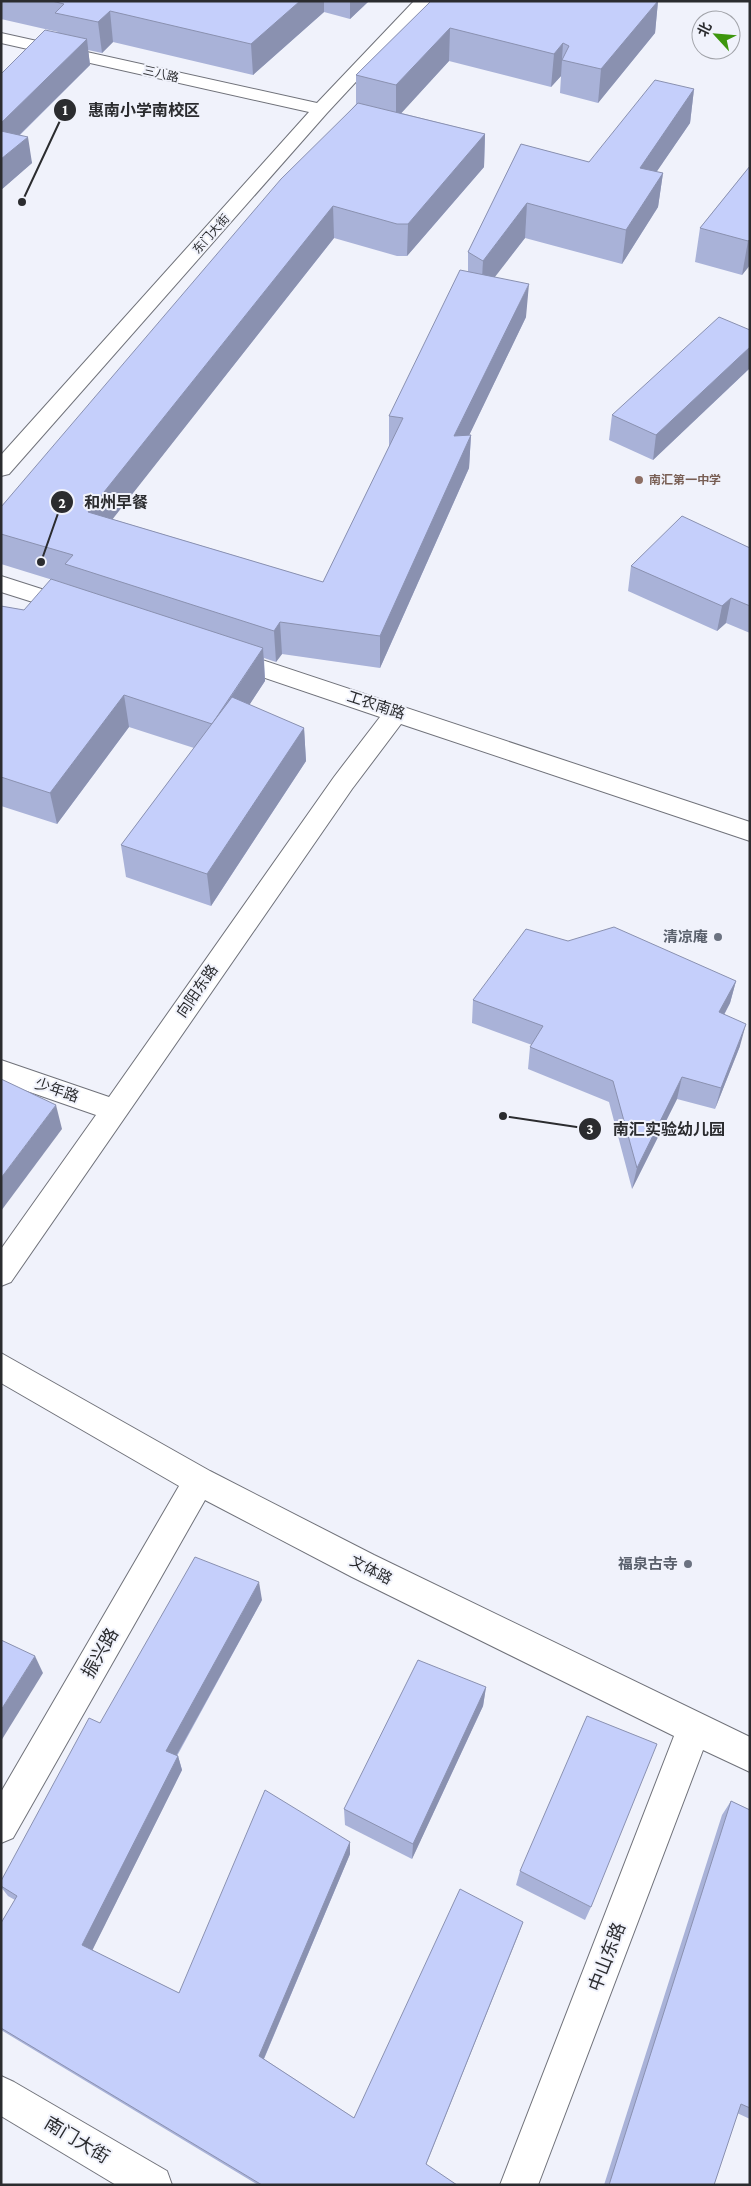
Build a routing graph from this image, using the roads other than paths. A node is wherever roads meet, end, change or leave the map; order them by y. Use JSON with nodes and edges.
{"nodes":[{"id":1,"x":423,"y":1,"type":"edge"},
{"id":2,"x":1,"y":38,"type":"edge"},
{"id":3,"x":321,"y":110,"type":"junction"},
{"id":4,"x":1,"y":469,"type":"edge"},
{"id":5,"x":1,"y":584,"type":"edge"},
{"id":6,"x":94,"y":614,"type":"edge"},
{"id":7,"x":206,"y":650,"type":"edge"},
{"id":8,"x":397,"y":712,"type":"junction"},
{"id":9,"x":750,"y":832,"type":"edge"},
{"id":10,"x":1,"y":1071,"type":"edge"},
{"id":11,"x":114,"y":1110,"type":"junction"},
{"id":12,"x":1,"y":1273,"type":"edge"},
{"id":13,"x":1,"y":1368,"type":"edge"},
{"id":14,"x":199,"y":1481,"type":"junction"},
{"id":15,"x":694,"y":1729,"type":"junction"},
{"id":16,"x":750,"y":1755,"type":"edge"},
{"id":17,"x":1,"y":1826,"type":"edge"},
{"id":18,"x":1,"y":2095,"type":"edge"},
{"id":19,"x":153,"y":2185,"type":"edge"},
{"id":20,"x":519,"y":2185,"type":"edge"}],
"edges":[{"from":1,"to":3,"type":"street","name":"东门大街"},
{"from":2,"to":3,"type":"street","name":"三八路"},
{"from":3,"to":4,"type":"street","name":"东门大街"},
{"from":5,"to":6,"type":"street"},
{"from":7,"to":8,"type":"street","name":"工农南路"},
{"from":8,"to":9,"type":"street","name":"工农南路"},
{"from":8,"to":11,"type":"street","name":"向阳东路"},
{"from":10,"to":11,"type":"street","name":"少年路"},
{"from":11,"to":12,"type":"street","name":"向阳东路"},
{"from":13,"to":14,"type":"street","name":"文体路"},
{"from":14,"to":15,"type":"street","name":"文体路"},
{"from":14,"to":17,"type":"street","name":"振兴路"},
{"from":15,"to":16,"type":"street","name":"文体路"},
{"from":15,"to":20,"type":"street","name":"中山东路"},
{"from":18,"to":19,"type":"street","name":"南门大街"}]}
